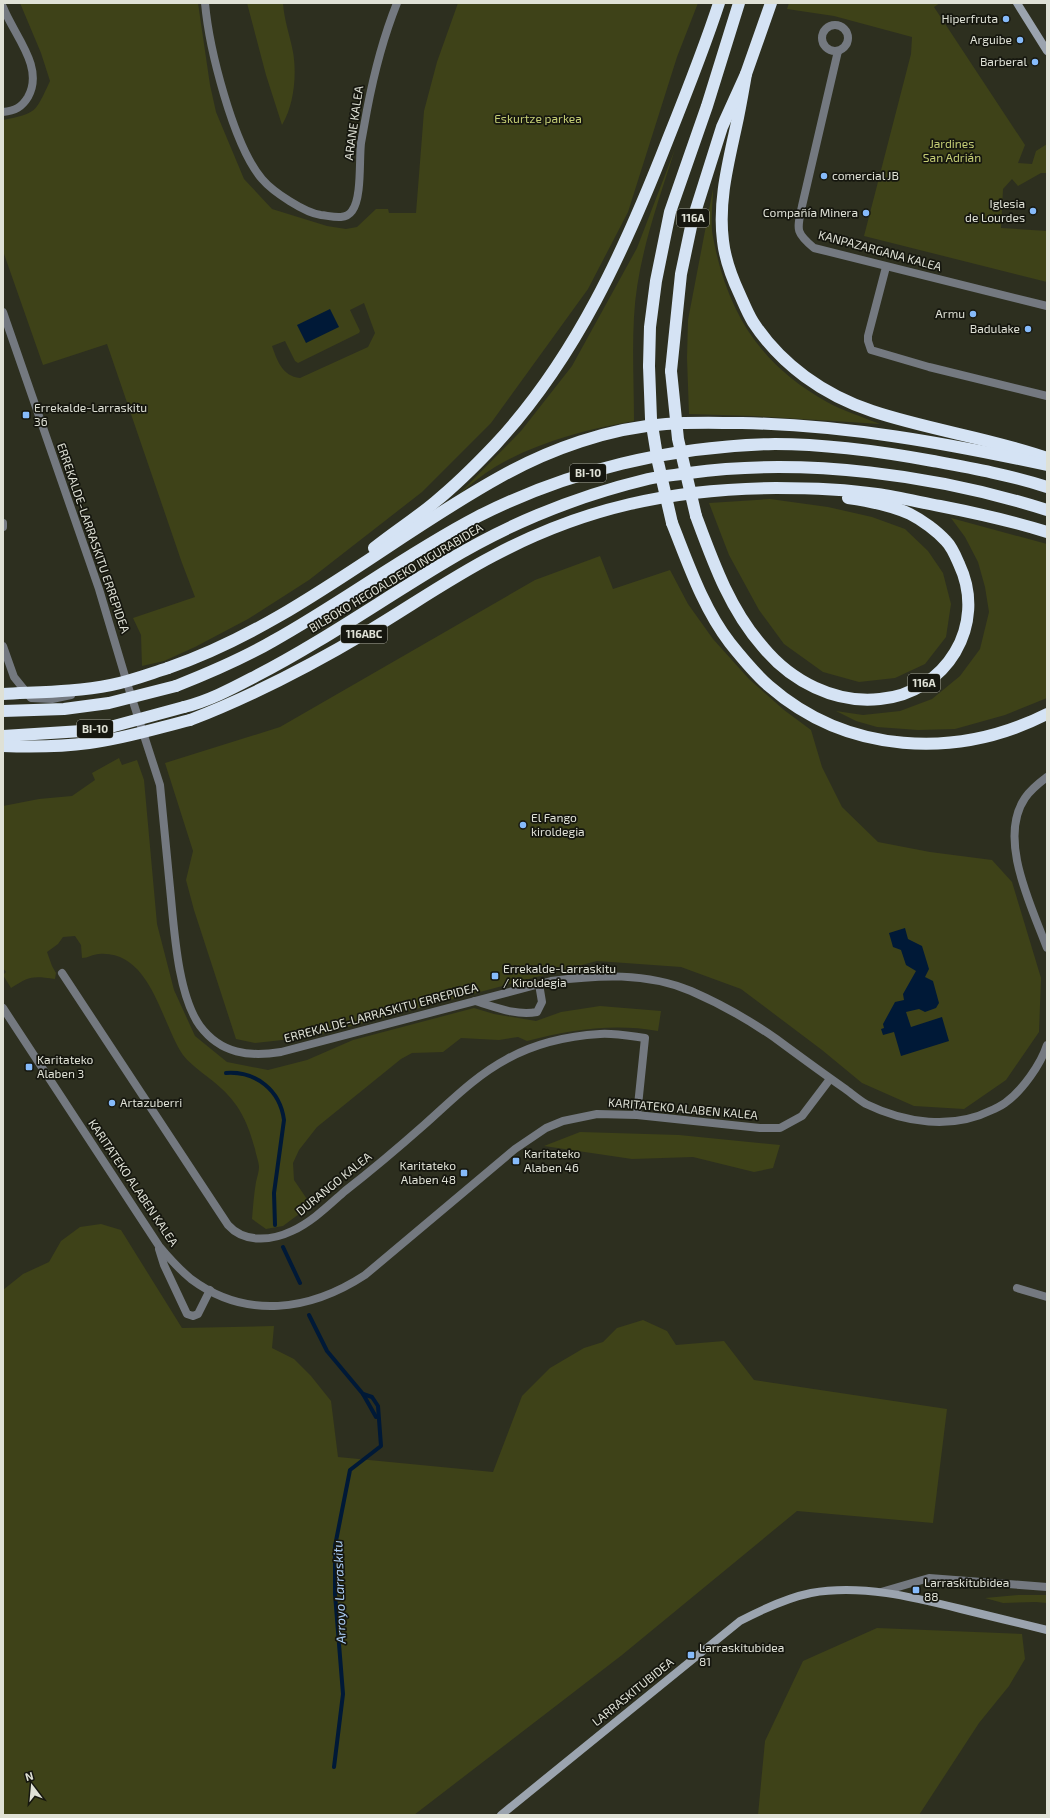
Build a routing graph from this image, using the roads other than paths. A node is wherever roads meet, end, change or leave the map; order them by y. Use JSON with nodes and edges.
{"nodes":[{"id":1,"x":205,"y":3,"type":"edge"},
{"id":2,"x":397,"y":3,"type":"edge"},
{"id":3,"x":719,"y":3,"type":"edge"},
{"id":4,"x":740,"y":3,"type":"edge"},
{"id":5,"x":771,"y":3,"type":"edge"},
{"id":6,"x":1017,"y":3,"type":"edge"},
{"id":7,"x":3,"y":9,"type":"edge"},
{"id":8,"x":838,"y":51,"type":"dead end"},
{"id":9,"x":1047,"y":51,"type":"edge"},
{"id":10,"x":746,"y":74,"type":"junction"},
{"id":11,"x":3,"y":112,"type":"edge"},
{"id":12,"x":886,"y":267,"type":"junction"},
{"id":13,"x":1047,"y":306,"type":"edge"},
{"id":14,"x":3,"y":312,"type":"edge"},
{"id":15,"x":1047,"y":396,"type":"edge"},
{"id":16,"x":1047,"y":458,"type":"edge"},
{"id":17,"x":1047,"y":465,"type":"edge"},
{"id":18,"x":1047,"y":487,"type":"edge"},
{"id":19,"x":794,"y":488,"type":"junction"},
{"id":20,"x":1047,"y":510,"type":"edge"},
{"id":21,"x":3,"y":523,"type":"edge"},
{"id":22,"x":3,"y":527,"type":"edge"},
{"id":23,"x":1047,"y":532,"type":"edge"},
{"id":24,"x":334,"y":583,"type":"junction"},
{"id":25,"x":3,"y":646,"type":"edge"},
{"id":26,"x":127,"y":683,"type":"junction"},
{"id":27,"x":3,"y":694,"type":"edge"},
{"id":28,"x":3,"y":711,"type":"edge"},
{"id":29,"x":1047,"y":714,"type":"edge"},
{"id":30,"x":3,"y":736,"type":"edge"},
{"id":31,"x":3,"y":746,"type":"edge"},
{"id":32,"x":1047,"y":777,"type":"edge"},
{"id":33,"x":1047,"y":948,"type":"edge"},
{"id":34,"x":62,"y":973,"type":"dead end"},
{"id":35,"x":539,"y":984,"type":"junction"},
{"id":36,"x":474,"y":1001,"type":"junction"},
{"id":37,"x":3,"y":1008,"type":"edge"},
{"id":38,"x":1047,"y":1045,"type":"edge"},
{"id":39,"x":830,"y":1079,"type":"junction"},
{"id":40,"x":637,"y":1115,"type":"junction"},
{"id":41,"x":158,"y":1246,"type":"junction"},
{"id":42,"x":1017,"y":1288,"type":"dead end"},
{"id":43,"x":210,"y":1290,"type":"junction"},
{"id":44,"x":1047,"y":1297,"type":"edge"},
{"id":45,"x":1047,"y":1587,"type":"edge"},
{"id":46,"x":881,"y":1592,"type":"junction"},
{"id":47,"x":1047,"y":1630,"type":"edge"},
{"id":48,"x":501,"y":1815,"type":"edge"}],
"edges":[{"from":1,"to":2,"type":"street","name":"ARANE KALEA"},
{"from":3,"to":24,"type":"highway"},
{"from":4,"to":29,"type":"highway","bridge":true},
{"from":5,"to":10,"type":"highway"},
{"from":6,"to":9,"type":"street"},
{"from":7,"to":11,"type":"street"},
{"from":8,"to":12,"type":"street","name":"KANPAZARGANA KALEA"},
{"from":10,"to":16,"type":"highway"},
{"from":10,"to":19,"type":"highway","number":"116A","bridge":true},
{"from":12,"to":13,"type":"street","name":"KANPAZARGANA KALEA"},
{"from":12,"to":15,"type":"street"},
{"from":14,"to":26,"type":"street","name":"ERREKALDE-LARRASKITU ERREPIDEA"},
{"from":17,"to":24,"type":"highway"},
{"from":18,"to":28,"type":"highway","name":"BILBOKO HEGOALDEKO INGURABIDEA","number":"BI-10","bridge":true},
{"from":19,"to":23,"type":"highway"},
{"from":19,"to":31,"type":"highway","number":"116ABC","bridge":true},
{"from":20,"to":30,"type":"highway","name":"BILBOKO HEGOALDEKO INGURABIDEA","number":"BI-10","bridge":true},
{"from":21,"to":22,"type":"street"},
{"from":24,"to":27,"type":"highway","bridge":true},
{"from":25,"to":26,"type":"street"},
{"from":26,"to":36,"type":"street","name":"ERREKALDE-LARRASKITU ERREPIDEA"},
{"from":32,"to":33,"type":"street"},
{"from":34,"to":40,"type":"street","name":"DURANGO KALEA"},
{"from":35,"to":36,"type":"street","name":"ERREKALDE-LARRASKITU ERREPIDEA"},
{"from":35,"to":36,"type":"street"},
{"from":35,"to":39,"type":"street","name":"ERREKALDE-LARRASKITU ERREPIDEA"},
{"from":37,"to":41,"type":"street","name":"KARITATEKO ALABEN KALEA"},
{"from":38,"to":39,"type":"street","name":"ERREKALDE-LARRASKITU ERREPIDEA"},
{"from":39,"to":40,"type":"street","name":"KARITATEKO ALABEN KALEA"},
{"from":40,"to":43,"type":"street","name":"KARITATEKO ALABEN KALEA"},
{"from":41,"to":43,"type":"street","name":"KARITATEKO ALABEN KALEA"},
{"from":41,"to":43,"type":"street"},
{"from":42,"to":44,"type":"street"},
{"from":45,"to":46,"type":"street"},
{"from":46,"to":47,"type":"street","name":"LARRASKITUBIDEA"},
{"from":46,"to":48,"type":"street","name":"LARRASKITUBIDEA"}]}
